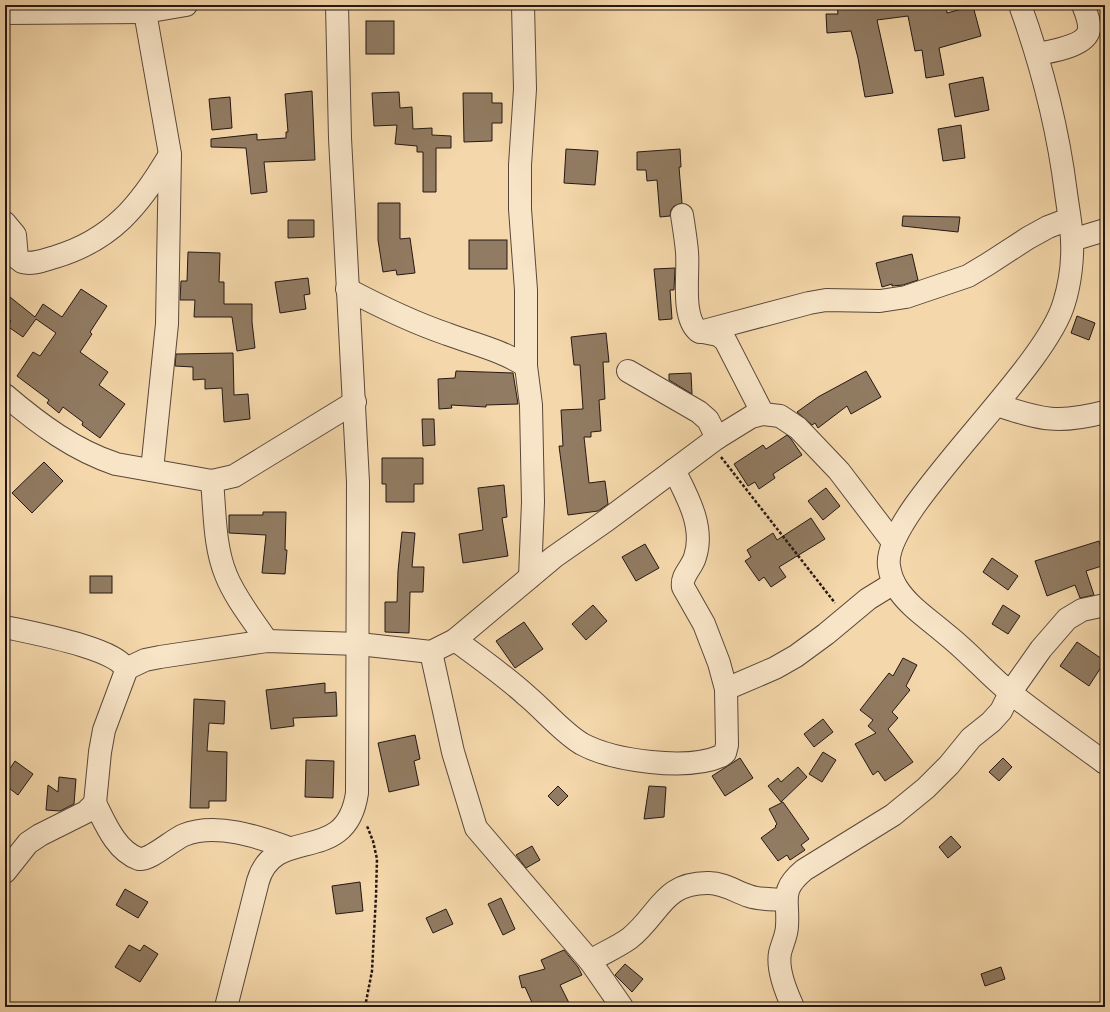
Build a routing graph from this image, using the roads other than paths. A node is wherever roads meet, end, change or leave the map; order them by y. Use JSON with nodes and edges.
{"nodes":[{"id":1,"x":186,"y":5,"type":"edge"},
{"id":2,"x":337,"y":5,"type":"edge"},
{"id":3,"x":523,"y":5,"type":"edge"},
{"id":4,"x":1020,"y":5,"type":"edge"},
{"id":5,"x":1083,"y":5,"type":"edge"},
{"id":6,"x":11,"y":10,"type":"edge"},
{"id":7,"x":145,"y":12,"type":"junction"},
{"id":8,"x":1038,"y":54,"type":"junction"},
{"id":9,"x":170,"y":154,"type":"junction"},
{"id":10,"x":682,"y":215,"type":"dead end"},
{"id":11,"x":5,"y":223,"type":"edge"},
{"id":12,"x":1071,"y":229,"type":"junction"},
{"id":13,"x":1105,"y":230,"type":"edge"},
{"id":14,"x":347,"y":289,"type":"junction"},
{"id":15,"x":700,"y":332,"type":"junction"},
{"id":16,"x":526,"y":366,"type":"junction"},
{"id":17,"x":628,"y":371,"type":"dead end"},
{"id":18,"x":5,"y":395,"type":"edge"},
{"id":19,"x":355,"y":402,"type":"junction"},
{"id":20,"x":998,"y":405,"type":"junction"},
{"id":21,"x":1105,"y":412,"type":"edge"},
{"id":22,"x":763,"y":414,"type":"junction"},
{"id":23,"x":717,"y":438,"type":"junction"},
{"id":24,"x":152,"y":470,"type":"junction"},
{"id":25,"x":674,"y":470,"type":"junction"},
{"id":26,"x":212,"y":481,"type":"junction"},
{"id":27,"x":893,"y":542,"type":"junction"},
{"id":28,"x":530,"y":577,"type":"junction"},
{"id":29,"x":894,"y":583,"type":"junction"},
{"id":30,"x":1105,"y":605,"type":"edge"},
{"id":31,"x":5,"y":627,"type":"edge"},
{"id":32,"x":455,"y":640,"type":"junction"},
{"id":33,"x":267,"y":641,"type":"junction"},
{"id":34,"x":358,"y":644,"type":"junction"},
{"id":35,"x":431,"y":652,"type":"junction"},
{"id":36,"x":126,"y":669,"type":"junction"},
{"id":37,"x":726,"y":690,"type":"junction"},
{"id":38,"x":1010,"y":693,"type":"junction"},
{"id":39,"x":1105,"y":763,"type":"edge"},
{"id":40,"x":94,"y":803,"type":"junction"},
{"id":41,"x":289,"y":848,"type":"junction"},
{"id":42,"x":5,"y":872,"type":"edge"},
{"id":43,"x":786,"y":900,"type":"junction"},
{"id":44,"x":590,"y":961,"type":"junction"},
{"id":45,"x":226,"y":1007,"type":"edge"},
{"id":46,"x":622,"y":1007,"type":"edge"},
{"id":47,"x":792,"y":1007,"type":"edge"}],
"edges":[{"from":1,"to":7,"type":"street"},
{"from":2,"to":14,"type":"street"},
{"from":3,"to":16,"type":"street"},
{"from":4,"to":8,"type":"street"},
{"from":5,"to":8,"type":"street"},
{"from":6,"to":7,"type":"street"},
{"from":7,"to":9,"type":"street"},
{"from":8,"to":12,"type":"street"},
{"from":9,"to":11,"type":"street"},
{"from":9,"to":24,"type":"street"},
{"from":10,"to":15,"type":"street"},
{"from":12,"to":13,"type":"street"},
{"from":12,"to":15,"type":"street"},
{"from":12,"to":20,"type":"street"},
{"from":14,"to":16,"type":"street"},
{"from":14,"to":19,"type":"street"},
{"from":15,"to":22,"type":"street"},
{"from":16,"to":28,"type":"street"},
{"from":17,"to":23,"type":"street"},
{"from":18,"to":24,"type":"street"},
{"from":19,"to":26,"type":"street"},
{"from":19,"to":34,"type":"street"},
{"from":20,"to":21,"type":"street"},
{"from":20,"to":27,"type":"street"},
{"from":22,"to":23,"type":"street"},
{"from":22,"to":27,"type":"street"},
{"from":23,"to":25,"type":"street"},
{"from":24,"to":26,"type":"street"},
{"from":25,"to":28,"type":"street"},
{"from":25,"to":37,"type":"street"},
{"from":26,"to":33,"type":"street"},
{"from":27,"to":29,"type":"street"},
{"from":28,"to":32,"type":"street"},
{"from":29,"to":37,"type":"street"},
{"from":29,"to":38,"type":"street"},
{"from":30,"to":38,"type":"street"},
{"from":31,"to":36,"type":"street"},
{"from":32,"to":35,"type":"street"},
{"from":32,"to":37,"type":"street"},
{"from":33,"to":34,"type":"street"},
{"from":33,"to":36,"type":"street"},
{"from":34,"to":35,"type":"street"},
{"from":34,"to":41,"type":"street"},
{"from":35,"to":44,"type":"street"},
{"from":36,"to":40,"type":"street"},
{"from":38,"to":39,"type":"street"},
{"from":38,"to":43,"type":"street"},
{"from":40,"to":41,"type":"street"},
{"from":40,"to":42,"type":"street"},
{"from":41,"to":45,"type":"street"},
{"from":43,"to":44,"type":"street"},
{"from":43,"to":47,"type":"street"},
{"from":44,"to":46,"type":"street"}]}
